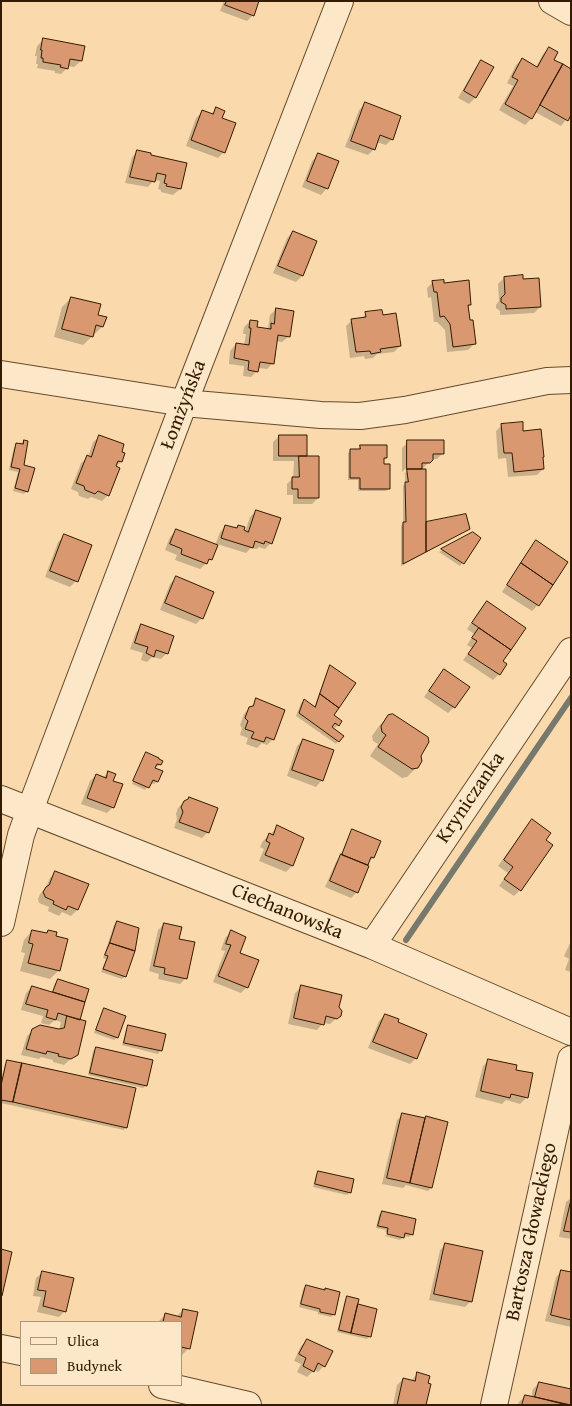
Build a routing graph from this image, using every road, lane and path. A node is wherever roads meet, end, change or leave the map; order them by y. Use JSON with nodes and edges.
{"nodes":[{"id":1,"x":340,"y":1,"type":"edge"},
{"id":2,"x":552,"y":1,"type":"edge"},
{"id":3,"x":571,"y":12,"type":"edge"},
{"id":4,"x":1,"y":374,"type":"edge"},
{"id":5,"x":571,"y":380,"type":"edge"},
{"id":6,"x":184,"y":403,"type":"junction"},
{"id":7,"x":571,"y":651,"type":"edge"},
{"id":8,"x":1,"y":799,"type":"edge"},
{"id":9,"x":30,"y":810,"type":"junction"},
{"id":10,"x":1,"y":923,"type":"edge"},
{"id":11,"x":373,"y":946,"type":"junction"},
{"id":12,"x":571,"y":1032,"type":"edge"},
{"id":13,"x":571,"y":1059,"type":"edge"},
{"id":14,"x":1,"y":1348,"type":"edge"},
{"id":15,"x":20,"y":1352,"type":"edge"},
{"id":16,"x":166,"y":1386,"type":"edge"},
{"id":17,"x":248,"y":1405,"type":"edge"},
{"id":18,"x":494,"y":1405,"type":"edge"}],
"edges":[{"from":1,"to":6,"type":"street","name":"Łomżyńska"},
{"from":2,"to":3,"type":"street"},
{"from":4,"to":6,"type":"street"},
{"from":5,"to":6,"type":"street"},
{"from":6,"to":9,"type":"street","name":"Łomżyńska"},
{"from":7,"to":11,"type":"street","name":"Kryniczanka"},
{"from":8,"to":9,"type":"street","name":"Ciechanowska"},
{"from":9,"to":10,"type":"street","name":"Łomżyńska"},
{"from":9,"to":11,"type":"street","name":"Ciechanowska"},
{"from":11,"to":12,"type":"street","name":"Ciechanowska"},
{"from":13,"to":18,"type":"street","name":"Bartosza Głowackiego"},
{"from":14,"to":15,"type":"street"},
{"from":16,"to":17,"type":"street"}]}
